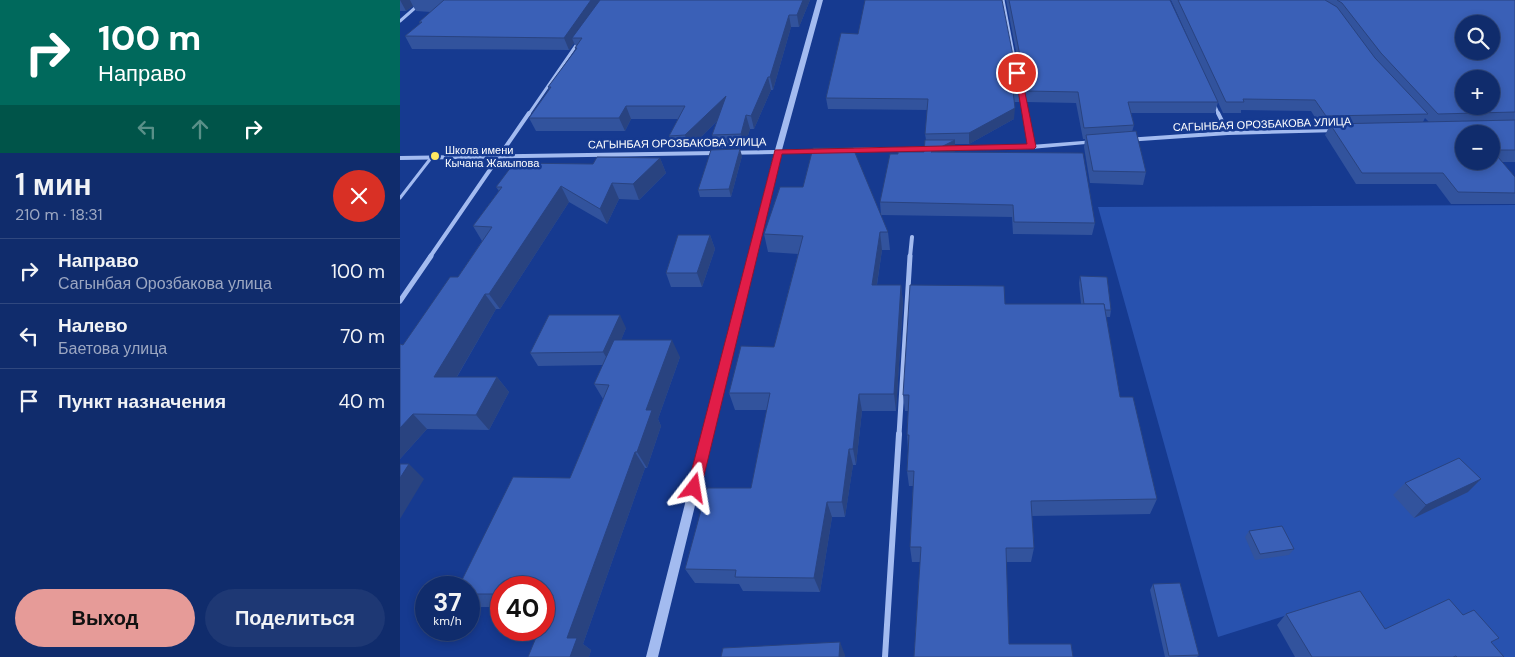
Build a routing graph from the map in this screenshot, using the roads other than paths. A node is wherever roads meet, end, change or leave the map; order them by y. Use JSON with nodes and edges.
{"nodes":[{"id":1,"x":424,"y":0,"type":"edge"},
{"id":2,"x":820,"y":0,"type":"edge"},
{"id":3,"x":1003,"y":0,"type":"edge"},
{"id":4,"x":400,"y":22,"type":"edge"},
{"id":5,"x":581,"y":39,"type":"edge"},
{"id":6,"x":1212,"y":98,"type":"edge"},
{"id":7,"x":1344,"y":131,"type":"edge"},
{"id":8,"x":1228,"y":133,"type":"junction"},
{"id":9,"x":1120,"y":140,"type":"edge"},
{"id":10,"x":1100,"y":142,"type":"edge"},
{"id":11,"x":1031,"y":147,"type":"junction"},
{"id":12,"x":837,"y":150,"type":"edge"},
{"id":13,"x":827,"y":151,"type":"edge"},
{"id":14,"x":778,"y":152,"type":"junction"},
{"id":15,"x":500,"y":156,"type":"junction"},
{"id":16,"x":400,"y":158,"type":"edge"},
{"id":17,"x":431,"y":158,"type":"junction"},
{"id":18,"x":400,"y":198,"type":"edge"},
{"id":19,"x":912,"y":237,"type":"dead end"},
{"id":20,"x":401,"y":298,"type":"edge"},
{"id":21,"x":652,"y":657,"type":"edge"},
{"id":22,"x":885,"y":657,"type":"edge"}],
"edges":[{"from":1,"to":4,"type":"street"},
{"from":2,"to":14,"type":"street"},
{"from":3,"to":11,"type":"street"},
{"from":5,"to":15,"type":"street"},
{"from":6,"to":8,"type":"street"},
{"from":7,"to":8,"type":"street","name":"САГЫНБАЯ ОРОЗБАКОВА УЛИЦА"},
{"from":8,"to":9,"type":"street","name":"САГЫНБАЯ ОРОЗБАКОВА УЛИЦА"},
{"from":10,"to":11,"type":"street"},
{"from":11,"to":12,"type":"street"},
{"from":13,"to":14,"type":"street","name":"САГЫНБАЯ ОРОЗБАКОВА УЛИЦА"},
{"from":14,"to":15,"type":"street","name":"САГЫНБАЯ ОРОЗБАКОВА УЛИЦА"},
{"from":14,"to":21,"type":"street"},
{"from":15,"to":17,"type":"street","name":"САГЫНБАЯ ОРОЗБАКОВА УЛИЦА"},
{"from":15,"to":20,"type":"street"},
{"from":16,"to":17,"type":"street","name":"САГЫНБАЯ ОРОЗБАКОВА УЛИЦА"},
{"from":17,"to":18,"type":"lane"},
{"from":19,"to":22,"type":"street"}]}
